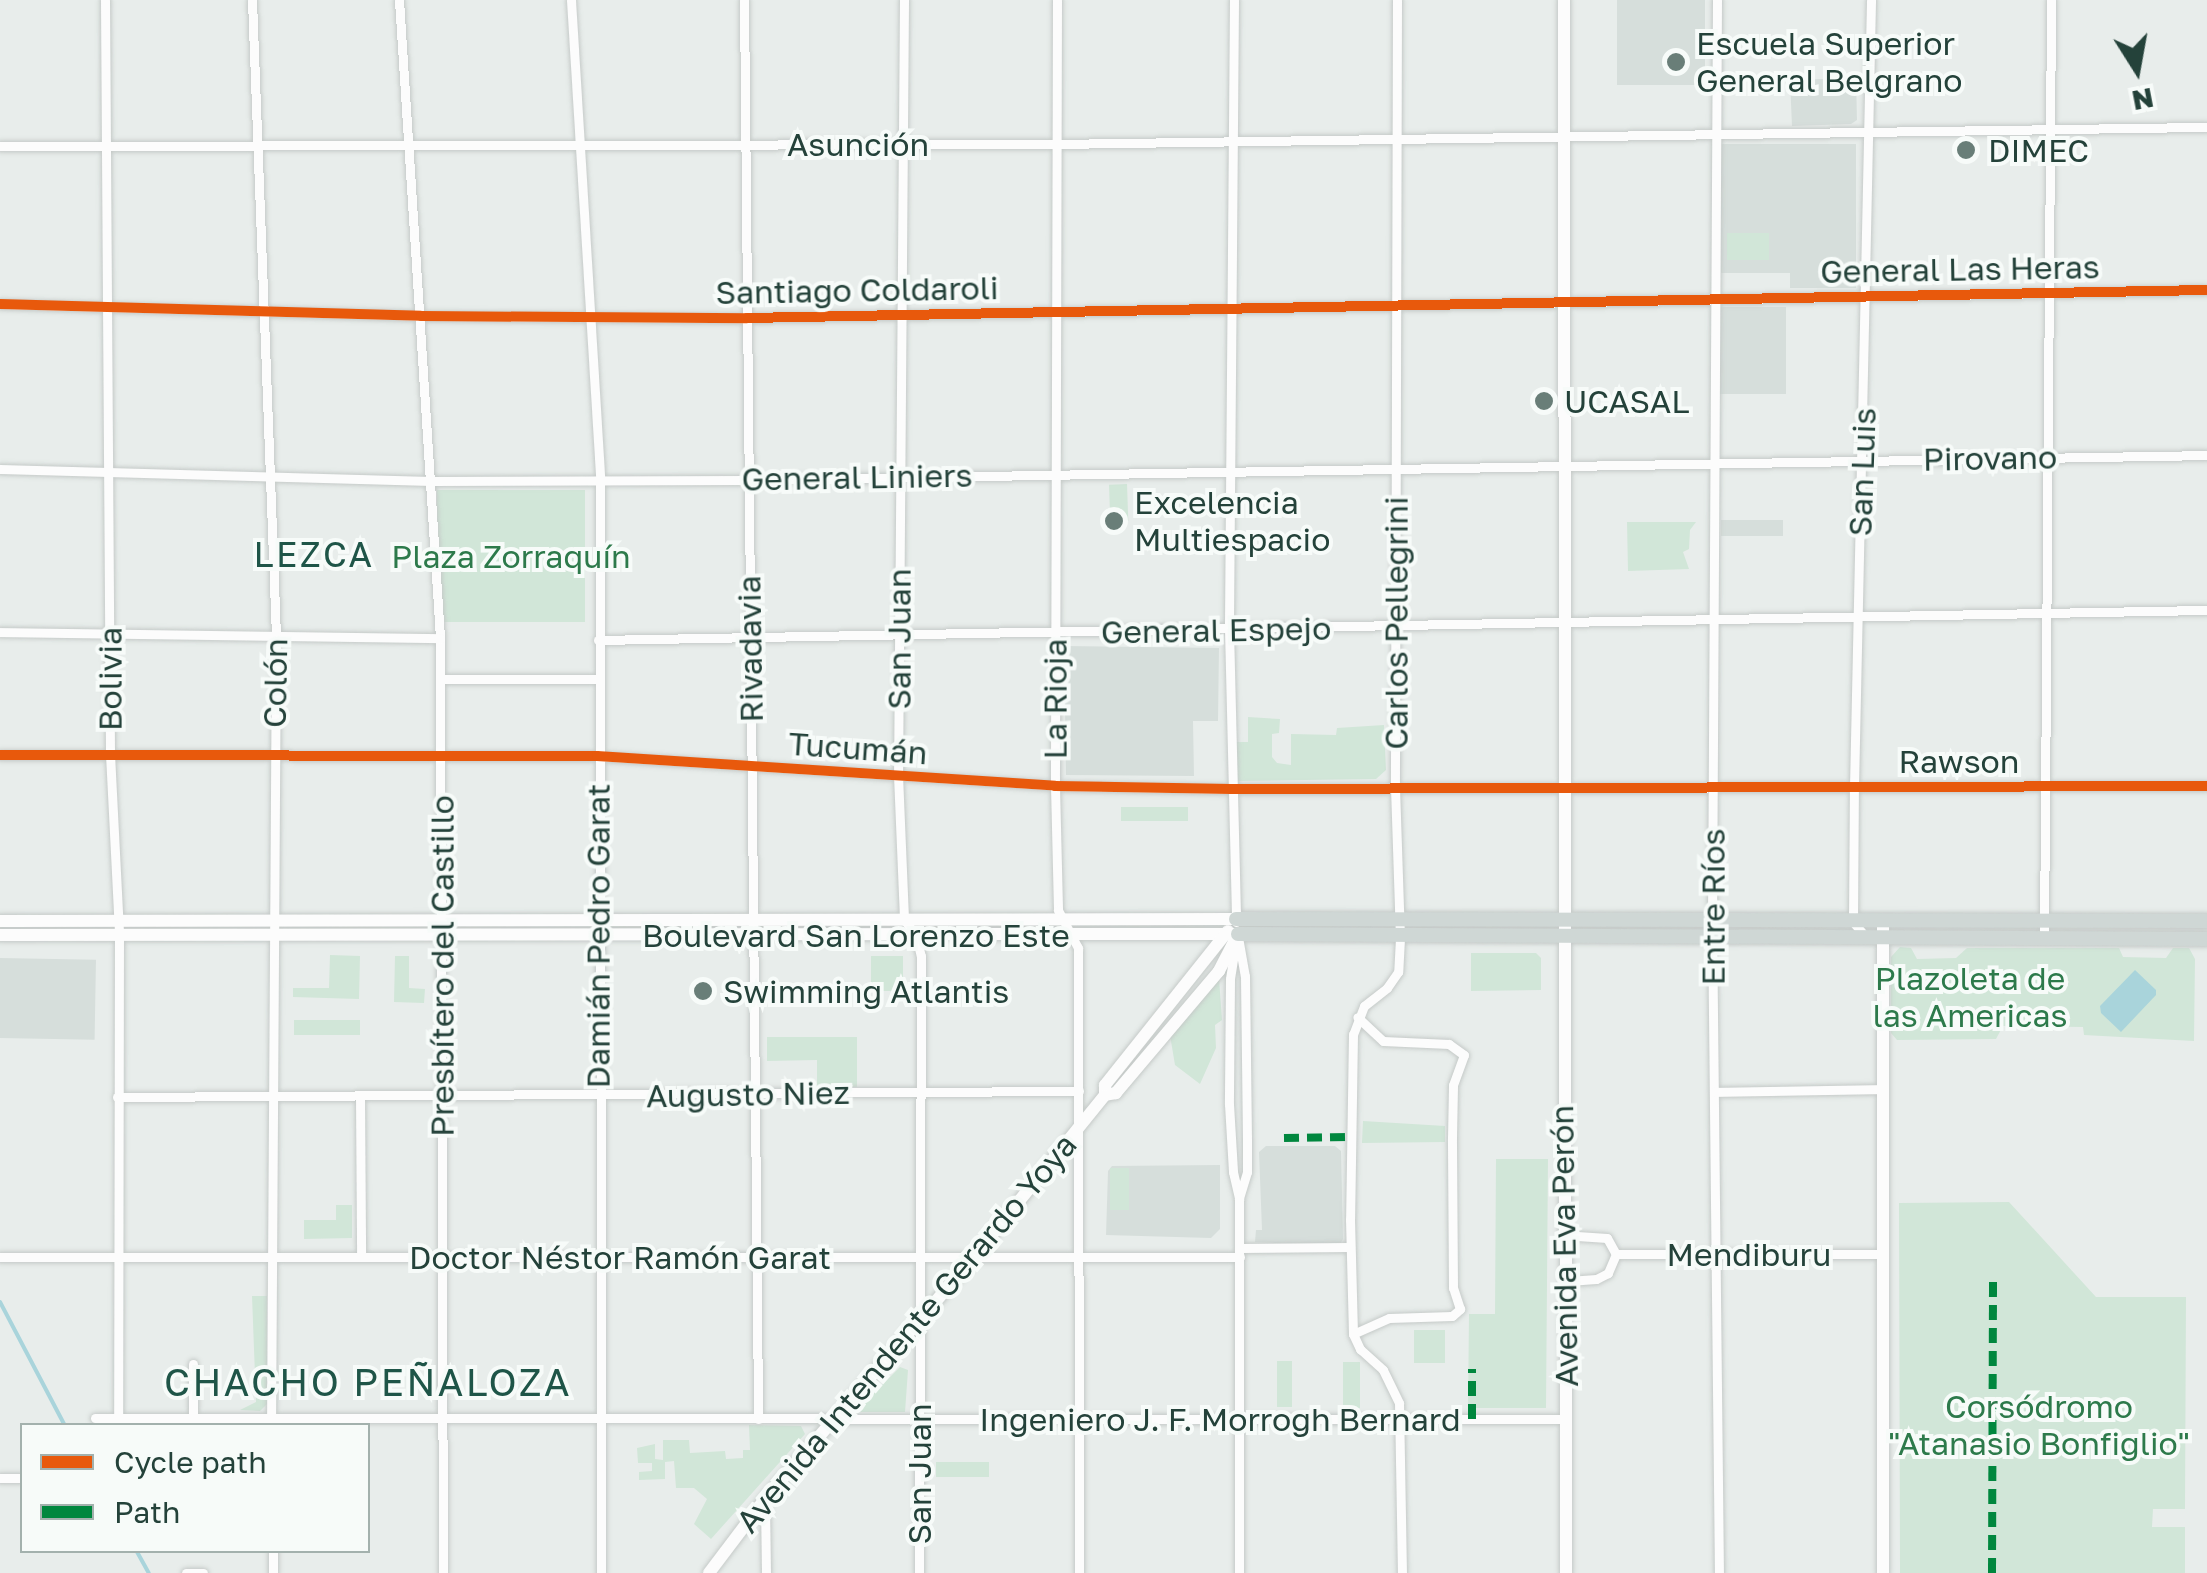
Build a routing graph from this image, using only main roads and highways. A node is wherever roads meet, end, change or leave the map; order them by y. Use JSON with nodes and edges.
{"nodes":[{"id":1,"x":1564,"y":0,"type":"edge"},
{"id":2,"x":0,"y":920,"type":"edge"},
{"id":3,"x":1564,"y":920,"type":"junction"},
{"id":4,"x":2207,"y":921,"type":"edge"},
{"id":5,"x":1883,"y":922,"type":"junction"},
{"id":6,"x":118,"y":926,"type":"junction"},
{"id":7,"x":277,"y":929,"type":"junction"},
{"id":8,"x":752,"y":929,"type":"junction"},
{"id":9,"x":1233,"y":929,"type":"junction"},
{"id":10,"x":1398,"y":930,"type":"junction"},
{"id":11,"x":0,"y":935,"type":"edge"},
{"id":12,"x":1562,"y":937,"type":"junction"},
{"id":13,"x":1875,"y":939,"type":"junction"},
{"id":14,"x":2207,"y":939,"type":"edge"},
{"id":15,"x":709,"y":1573,"type":"edge"},
{"id":16,"x":1566,"y":1573,"type":"edge"},
{"id":17,"x":1883,"y":1573,"type":"edge"}],
"edges":[{"from":1,"to":3,"type":"main road","name":"Avenida Eva Perón"},
{"from":2,"to":6,"type":"main road","name":"Boulevard San Lorenzo Este"},
{"from":3,"to":5,"type":"main road","name":"Boulevard San Lorenzo Este"},
{"from":3,"to":10,"type":"main road","name":"Boulevard San Lorenzo Este"},
{"from":3,"to":12,"type":"main road","name":"Avenida Eva Perón"},
{"from":4,"to":5,"type":"main road","name":"Boulevard San Lorenzo Este"},
{"from":5,"to":13,"type":"main road"},
{"from":6,"to":7,"type":"main road","name":"Boulevard San Lorenzo Este"},
{"from":6,"to":11,"type":"main road","name":"Boulevard San Lorenzo Este"},
{"from":7,"to":8,"type":"main road","name":"Boulevard San Lorenzo Este"},
{"from":7,"to":8,"type":"main road","name":"Boulevard San Lorenzo Este"},
{"from":8,"to":9,"type":"main road","name":"Boulevard San Lorenzo Este"},
{"from":8,"to":9,"type":"main road","name":"Boulevard San Lorenzo Este"},
{"from":9,"to":10,"type":"main road","name":"Boulevard San Lorenzo Este"},
{"from":9,"to":15,"type":"main road","name":"Avenida Intendente Gerardo Yoya"},
{"from":10,"to":12,"type":"main road","name":"Boulevard San Lorenzo Este"},
{"from":12,"to":13,"type":"main road","name":"Boulevard San Lorenzo Este"},
{"from":12,"to":16,"type":"main road","name":"Avenida Eva Perón"},
{"from":13,"to":14,"type":"main road","name":"Boulevard San Lorenzo Este"},
{"from":13,"to":17,"type":"main road"}]}
